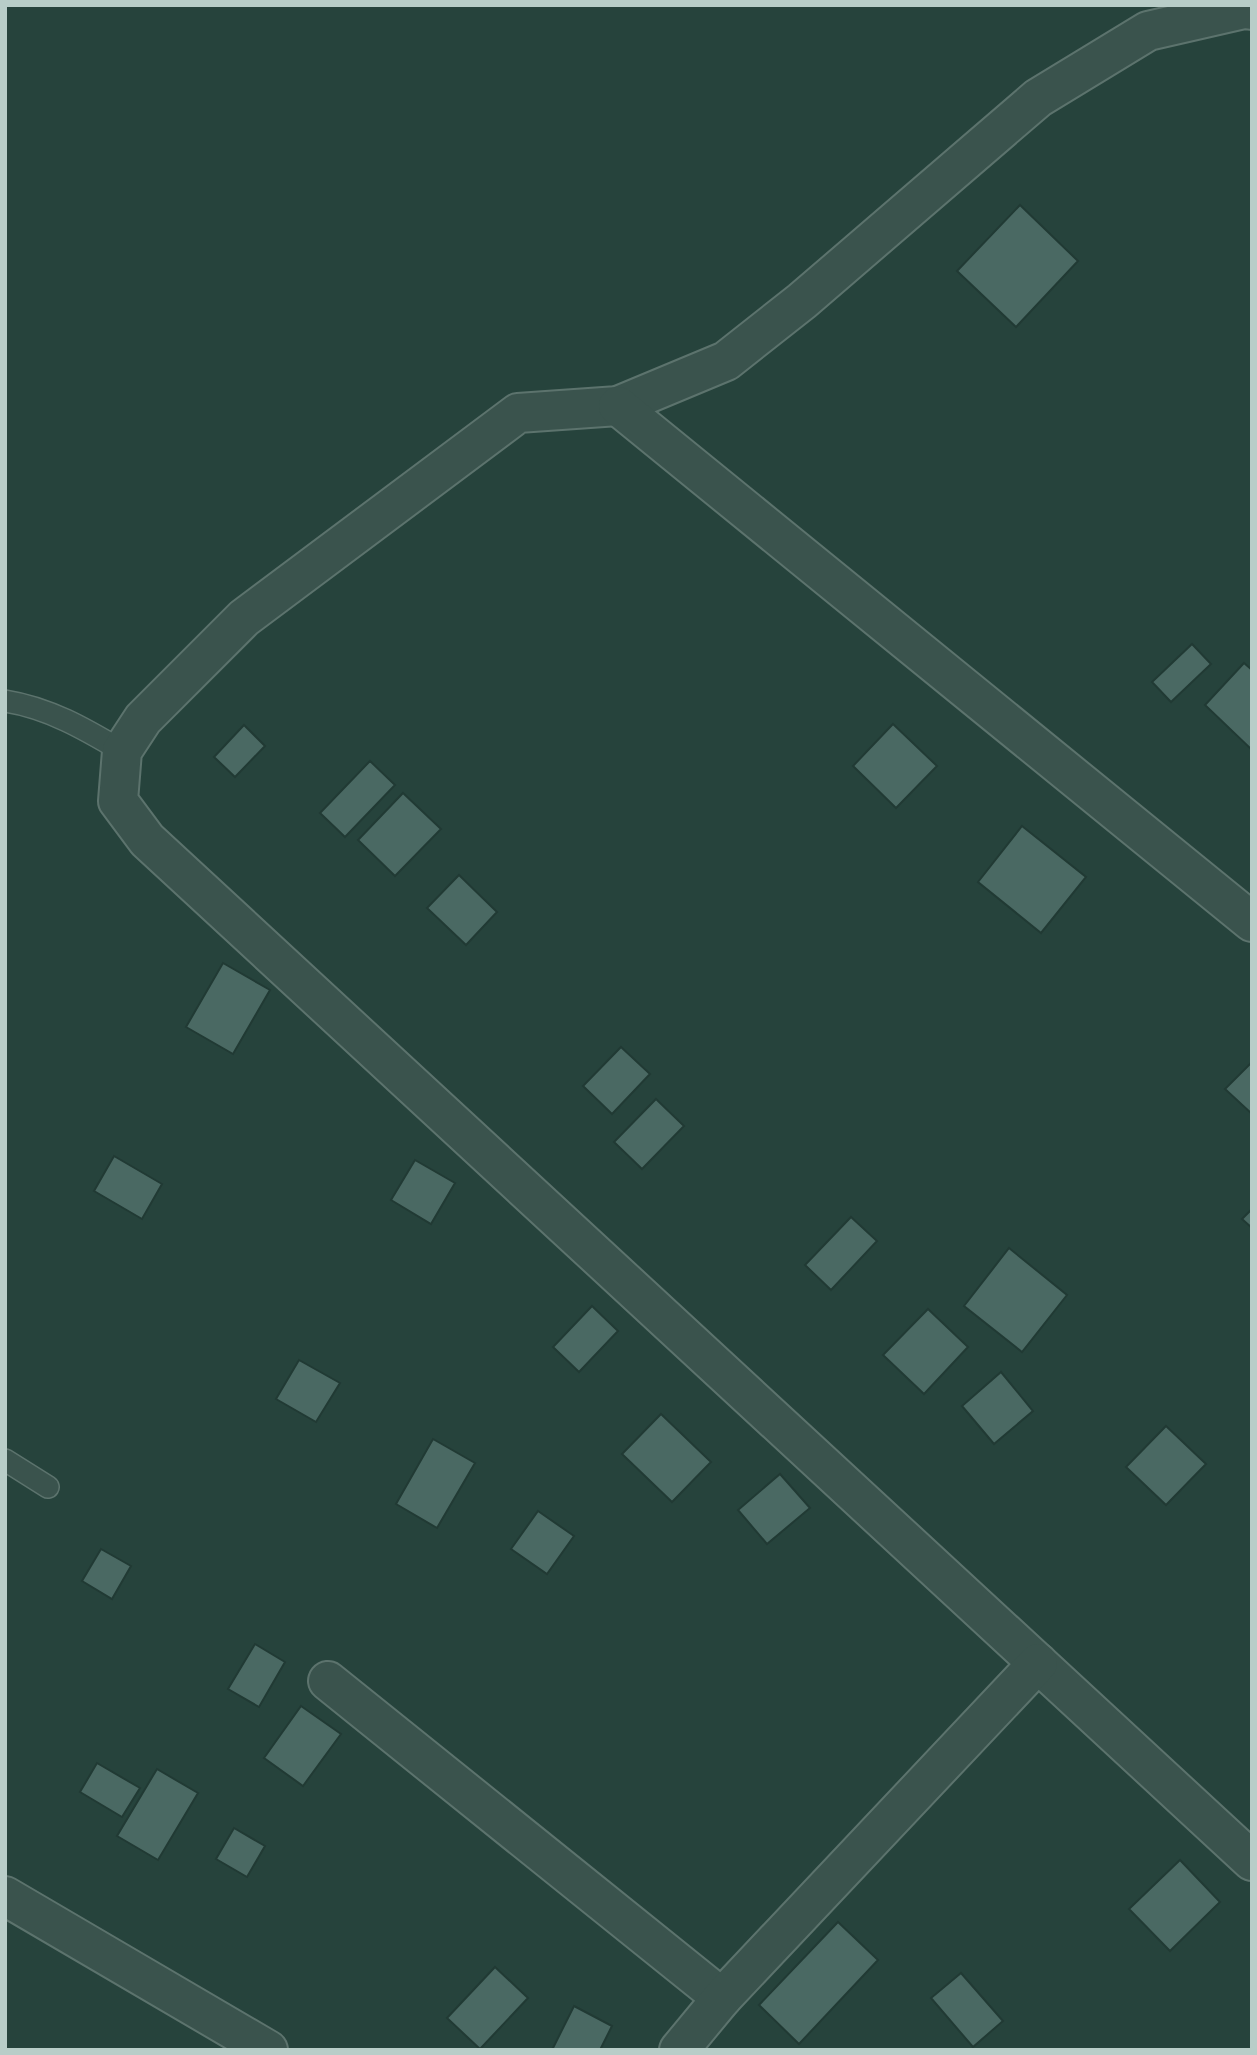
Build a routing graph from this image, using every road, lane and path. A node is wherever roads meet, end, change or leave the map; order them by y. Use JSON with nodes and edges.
{"nodes":[{"id":1,"x":1252,"y":10,"type":"edge"},
{"id":2,"x":618,"y":406,"type":"junction"},
{"id":3,"x":5,"y":701,"type":"edge"},
{"id":4,"x":122,"y":751,"type":"junction"},
{"id":5,"x":1252,"y":922,"type":"edge"},
{"id":6,"x":5,"y":1460,"type":"edge"},
{"id":7,"x":48,"y":1487,"type":"dead end"},
{"id":8,"x":1038,"y":1663,"type":"junction"},
{"id":9,"x":328,"y":1681,"type":"dead end"},
{"id":10,"x":1252,"y":1861,"type":"edge"},
{"id":11,"x":5,"y":1896,"type":"edge"},
{"id":12,"x":722,"y":1998,"type":"junction"},
{"id":13,"x":268,"y":2050,"type":"edge"},
{"id":14,"x":679,"y":2050,"type":"edge"}],
"edges":[{"from":1,"to":2,"type":"street"},
{"from":2,"to":4,"type":"street"},
{"from":2,"to":5,"type":"street"},
{"from":3,"to":4,"type":"lane"},
{"from":4,"to":8,"type":"street"},
{"from":6,"to":7,"type":"lane"},
{"from":8,"to":10,"type":"street"},
{"from":8,"to":12,"type":"street"},
{"from":9,"to":12,"type":"street"},
{"from":11,"to":13,"type":"street"},
{"from":12,"to":14,"type":"street"}]}
